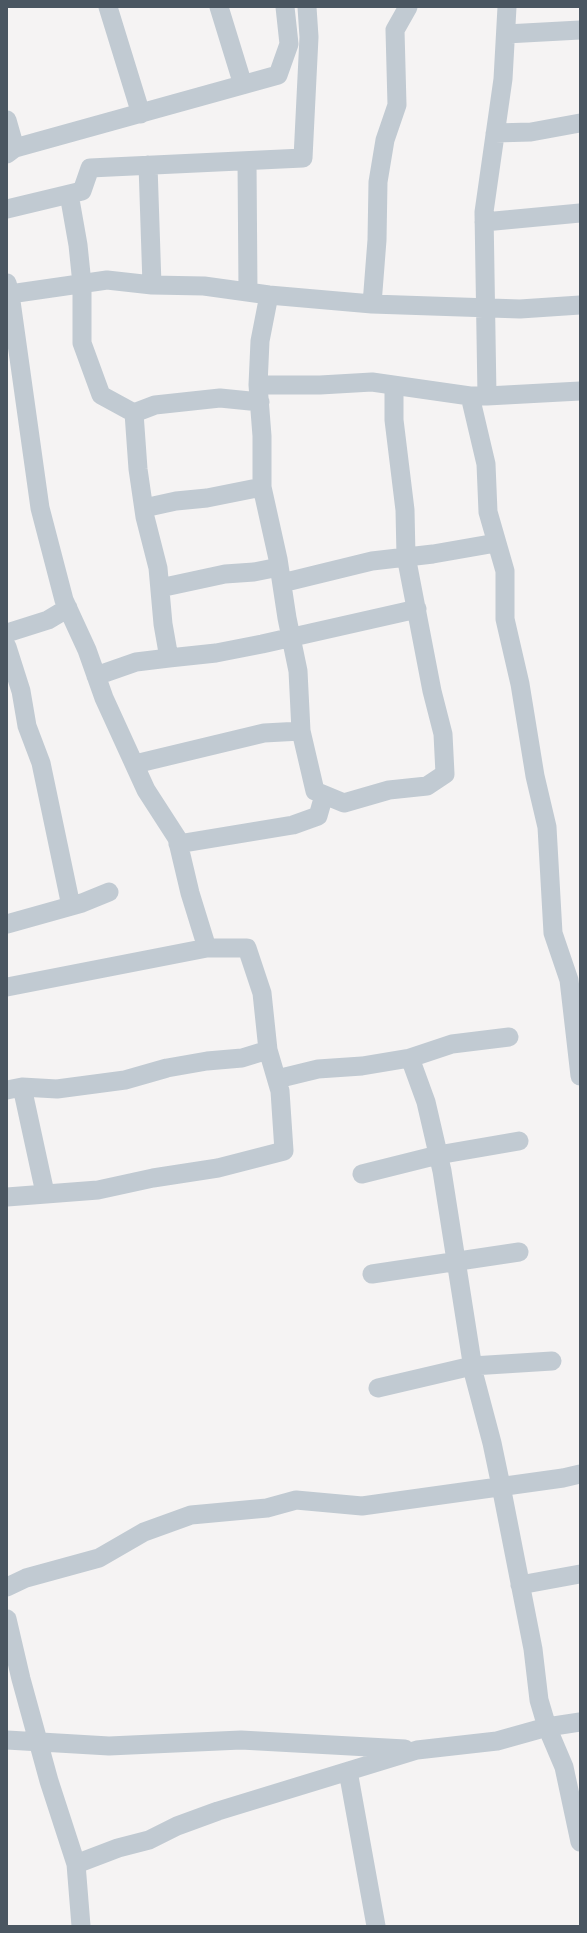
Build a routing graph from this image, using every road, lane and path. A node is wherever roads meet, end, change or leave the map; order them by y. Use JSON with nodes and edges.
{"nodes":[{"id":1,"x":108,"y":7,"type":"edge"},
{"id":2,"x":219,"y":7,"type":"edge"},
{"id":3,"x":285,"y":7,"type":"edge"},
{"id":4,"x":307,"y":7,"type":"edge"},
{"id":5,"x":408,"y":7,"type":"edge"},
{"id":6,"x":508,"y":7,"type":"edge"},
{"id":7,"x":580,"y":30,"type":"edge"},
{"id":8,"x":506,"y":34,"type":"junction"},
{"id":9,"x":243,"y":85,"type":"junction"},
{"id":10,"x":141,"y":114,"type":"junction"},
{"id":11,"x":7,"y":120,"type":"edge"},
{"id":12,"x":580,"y":123,"type":"edge"},
{"id":13,"x":494,"y":133,"type":"junction"},
{"id":14,"x":11,"y":151,"type":"edge"},
{"id":15,"x":247,"y":161,"type":"junction"},
{"id":16,"x":148,"y":165,"type":"junction"},
{"id":17,"x":69,"y":194,"type":"junction"},
{"id":18,"x":7,"y":209,"type":"edge"},
{"id":19,"x":580,"y":213,"type":"edge"},
{"id":20,"x":484,"y":222,"type":"junction"},
{"id":21,"x":82,"y":284,"type":"junction"},
{"id":22,"x":152,"y":285,"type":"junction"},
{"id":23,"x":9,"y":288,"type":"edge"},
{"id":24,"x":248,"y":292,"type":"junction"},
{"id":25,"x":269,"y":296,"type":"junction"},
{"id":26,"x":372,"y":304,"type":"junction"},
{"id":27,"x":580,"y":305,"type":"edge"},
{"id":28,"x":484,"y":308,"type":"junction"},
{"id":29,"x":394,"y":386,"type":"junction"},
{"id":30,"x":580,"y":391,"type":"edge"},
{"id":31,"x":259,"y":393,"type":"junction"},
{"id":32,"x":478,"y":396,"type":"junction"},
{"id":33,"x":134,"y":413,"type":"junction"},
{"id":34,"x":262,"y":487,"type":"junction"},
{"id":35,"x":144,"y":508,"type":"junction"},
{"id":36,"x":496,"y":543,"type":"junction"},
{"id":37,"x":406,"y":556,"type":"junction"},
{"id":38,"x":280,"y":575,"type":"junction"},
{"id":39,"x":160,"y":588,"type":"junction"},
{"id":40,"x":68,"y":608,"type":"junction"},
{"id":41,"x":417,"y":609,"type":"junction"},
{"id":42,"x":7,"y":633,"type":"edge"},
{"id":43,"x":291,"y":636,"type":"junction"},
{"id":44,"x":7,"y":647,"type":"edge"},
{"id":45,"x":169,"y":658,"type":"junction"},
{"id":46,"x":96,"y":676,"type":"junction"},
{"id":47,"x":301,"y":731,"type":"junction"},
{"id":48,"x":135,"y":764,"type":"junction"},
{"id":49,"x":324,"y":795,"type":"junction"},
{"id":50,"x":178,"y":844,"type":"junction"},
{"id":51,"x":109,"y":892,"type":"dead end"},
{"id":52,"x":71,"y":906,"type":"junction"},
{"id":53,"x":7,"y":924,"type":"edge"},
{"id":54,"x":207,"y":948,"type":"junction"},
{"id":55,"x":7,"y":988,"type":"edge"},
{"id":56,"x":508,"y":1037,"type":"dead end"},
{"id":57,"x":268,"y":1050,"type":"junction"},
{"id":58,"x":410,"y":1058,"type":"junction"},
{"id":59,"x":580,"y":1076,"type":"edge"},
{"id":60,"x":276,"y":1079,"type":"junction"},
{"id":61,"x":15,"y":1088,"type":"edge"},
{"id":62,"x":519,"y":1141,"type":"dead end"},
{"id":63,"x":438,"y":1155,"type":"junction"},
{"id":64,"x":362,"y":1174,"type":"dead end"},
{"id":65,"x":45,"y":1193,"type":"junction"},
{"id":66,"x":7,"y":1197,"type":"edge"},
{"id":67,"x":519,"y":1252,"type":"dead end"},
{"id":68,"x":457,"y":1261,"type":"junction"},
{"id":69,"x":372,"y":1274,"type":"dead end"},
{"id":70,"x":552,"y":1361,"type":"dead end"},
{"id":71,"x":472,"y":1366,"type":"junction"},
{"id":72,"x":378,"y":1388,"type":"dead end"},
{"id":73,"x":580,"y":1474,"type":"edge"},
{"id":74,"x":501,"y":1486,"type":"junction"},
{"id":75,"x":580,"y":1574,"type":"edge"},
{"id":76,"x":520,"y":1585,"type":"junction"},
{"id":77,"x":7,"y":1588,"type":"edge"},
{"id":78,"x":7,"y":1619,"type":"edge"},
{"id":79,"x":580,"y":1722,"type":"edge"},
{"id":80,"x":547,"y":1726,"type":"junction"},
{"id":81,"x":7,"y":1740,"type":"edge"},
{"id":82,"x":39,"y":1742,"type":"junction"},
{"id":83,"x":417,"y":1750,"type":"junction"},
{"id":84,"x":348,"y":1771,"type":"junction"},
{"id":85,"x":580,"y":1842,"type":"edge"},
{"id":86,"x":76,"y":1864,"type":"junction"},
{"id":87,"x":81,"y":1926,"type":"edge"},
{"id":88,"x":376,"y":1926,"type":"edge"}],
"edges":[{"from":1,"to":10,"type":"street"},
{"from":2,"to":9,"type":"street"},
{"from":3,"to":9,"type":"street"},
{"from":4,"to":15,"type":"street"},
{"from":5,"to":26,"type":"street"},
{"from":6,"to":8,"type":"street"},
{"from":7,"to":8,"type":"street"},
{"from":8,"to":13,"type":"street"},
{"from":9,"to":10,"type":"street"},
{"from":10,"to":14,"type":"street"},
{"from":11,"to":14,"type":"street"},
{"from":12,"to":13,"type":"street"},
{"from":13,"to":20,"type":"street"},
{"from":15,"to":16,"type":"street"},
{"from":15,"to":24,"type":"street"},
{"from":16,"to":17,"type":"street"},
{"from":16,"to":22,"type":"street"},
{"from":17,"to":18,"type":"street"},
{"from":17,"to":21,"type":"street"},
{"from":19,"to":20,"type":"street"},
{"from":20,"to":28,"type":"street"},
{"from":21,"to":22,"type":"street"},
{"from":21,"to":23,"type":"street"},
{"from":21,"to":33,"type":"street"},
{"from":22,"to":24,"type":"street"},
{"from":23,"to":40,"type":"street"},
{"from":24,"to":25,"type":"street"},
{"from":25,"to":26,"type":"street"},
{"from":25,"to":31,"type":"street"},
{"from":26,"to":28,"type":"street"},
{"from":27,"to":28,"type":"street"},
{"from":28,"to":32,"type":"street"},
{"from":29,"to":31,"type":"street"},
{"from":29,"to":32,"type":"street"},
{"from":29,"to":37,"type":"street"},
{"from":30,"to":32,"type":"street"},
{"from":31,"to":33,"type":"street"},
{"from":31,"to":34,"type":"street"},
{"from":32,"to":36,"type":"street"},
{"from":33,"to":35,"type":"street"},
{"from":34,"to":35,"type":"street"},
{"from":34,"to":38,"type":"street"},
{"from":35,"to":39,"type":"street"},
{"from":36,"to":37,"type":"street"},
{"from":36,"to":59,"type":"street"},
{"from":37,"to":38,"type":"street"},
{"from":37,"to":41,"type":"street"},
{"from":38,"to":39,"type":"street"},
{"from":38,"to":43,"type":"street"},
{"from":39,"to":45,"type":"street"},
{"from":40,"to":42,"type":"street"},
{"from":40,"to":46,"type":"street"},
{"from":41,"to":43,"type":"street"},
{"from":41,"to":49,"type":"street"},
{"from":43,"to":45,"type":"street"},
{"from":43,"to":47,"type":"street"},
{"from":44,"to":52,"type":"street"},
{"from":45,"to":46,"type":"street"},
{"from":46,"to":48,"type":"street"},
{"from":47,"to":48,"type":"street"},
{"from":47,"to":49,"type":"street"},
{"from":48,"to":50,"type":"street"},
{"from":49,"to":50,"type":"street"},
{"from":50,"to":54,"type":"street"},
{"from":51,"to":52,"type":"street"},
{"from":52,"to":53,"type":"street"},
{"from":54,"to":55,"type":"street"},
{"from":54,"to":57,"type":"street"},
{"from":56,"to":58,"type":"street"},
{"from":57,"to":60,"type":"street"},
{"from":57,"to":61,"type":"street"},
{"from":58,"to":60,"type":"street"},
{"from":58,"to":63,"type":"street"},
{"from":60,"to":65,"type":"street"},
{"from":61,"to":65,"type":"street"},
{"from":62,"to":63,"type":"street"},
{"from":63,"to":64,"type":"street"},
{"from":63,"to":68,"type":"street"},
{"from":65,"to":66,"type":"street"},
{"from":67,"to":68,"type":"street"},
{"from":68,"to":69,"type":"street"},
{"from":68,"to":71,"type":"street"},
{"from":70,"to":71,"type":"street"},
{"from":71,"to":72,"type":"street"},
{"from":71,"to":74,"type":"street"},
{"from":73,"to":74,"type":"street"},
{"from":74,"to":76,"type":"street"},
{"from":74,"to":77,"type":"street"},
{"from":75,"to":76,"type":"street"},
{"from":76,"to":80,"type":"street"},
{"from":78,"to":82,"type":"street"},
{"from":79,"to":80,"type":"street"},
{"from":80,"to":83,"type":"street"},
{"from":80,"to":85,"type":"street"},
{"from":81,"to":82,"type":"street"},
{"from":82,"to":83,"type":"street"},
{"from":82,"to":86,"type":"street"},
{"from":83,"to":84,"type":"street"},
{"from":84,"to":86,"type":"street"},
{"from":84,"to":88,"type":"street"},
{"from":86,"to":87,"type":"street"}]}
